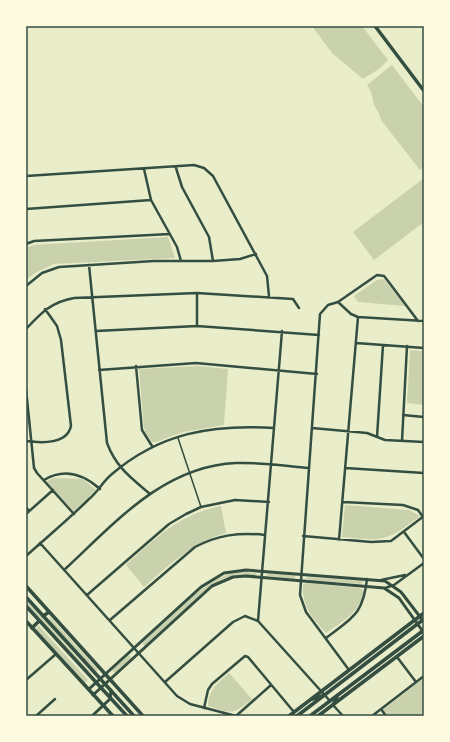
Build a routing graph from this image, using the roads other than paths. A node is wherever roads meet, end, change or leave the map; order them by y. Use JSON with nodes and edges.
{"nodes":[{"id":1,"x":375,"y":26,"type":"edge"},
{"id":2,"x":424,"y":91,"type":"edge"},
{"id":3,"x":176,"y":167,"type":"junction"},
{"id":4,"x":144,"y":169,"type":"junction"},
{"id":5,"x":26,"y":176,"type":"edge"},
{"id":6,"x":151,"y":200,"type":"junction"},
{"id":7,"x":26,"y":209,"type":"edge"},
{"id":8,"x":170,"y":234,"type":"junction"},
{"id":9,"x":26,"y":244,"type":"edge"},
{"id":10,"x":256,"y":254,"type":"junction"},
{"id":11,"x":181,"y":261,"type":"junction"},
{"id":12,"x":213,"y":261,"type":"junction"},
{"id":13,"x":89,"y":266,"type":"junction"},
{"id":14,"x":26,"y":286,"type":"edge"},
{"id":15,"x":197,"y":293,"type":"junction"},
{"id":16,"x":269,"y":296,"type":"junction"},
{"id":17,"x":92,"y":298,"type":"junction"},
{"id":18,"x":338,"y":302,"type":"junction"},
{"id":19,"x":299,"y":308,"type":"dead end"},
{"id":20,"x":45,"y":309,"type":"junction"},
{"id":21,"x":358,"y":317,"type":"junction"},
{"id":22,"x":418,"y":321,"type":"junction"},
{"id":23,"x":424,"y":321,"type":"edge"},
{"id":24,"x":197,"y":326,"type":"junction"},
{"id":25,"x":26,"y":329,"type":"edge"},
{"id":26,"x":96,"y":331,"type":"junction"},
{"id":27,"x":282,"y":331,"type":"junction"},
{"id":28,"x":319,"y":335,"type":"junction"},
{"id":29,"x":356,"y":343,"type":"junction"},
{"id":30,"x":383,"y":345,"type":"junction"},
{"id":31,"x":407,"y":346,"type":"junction"},
{"id":32,"x":424,"y":348,"type":"edge"},
{"id":33,"x":136,"y":366,"type":"junction"},
{"id":34,"x":278,"y":369,"type":"junction"},
{"id":35,"x":99,"y":370,"type":"junction"},
{"id":36,"x":317,"y":374,"type":"junction"},
{"id":37,"x":26,"y":389,"type":"edge"},
{"id":38,"x":403,"y":415,"type":"junction"},
{"id":39,"x":424,"y":417,"type":"edge"},
{"id":40,"x":274,"y":428,"type":"junction"},
{"id":41,"x":312,"y":428,"type":"junction"},
{"id":42,"x":348,"y":431,"type":"junction"},
{"id":43,"x":178,"y":436,"type":"junction"},
{"id":44,"x":378,"y":437,"type":"junction"},
{"id":45,"x":26,"y":441,"type":"edge"},
{"id":46,"x":402,"y":441,"type":"junction"},
{"id":47,"x":30,"y":442,"type":"junction"},
{"id":48,"x":424,"y":442,"type":"edge"},
{"id":49,"x":152,"y":446,"type":"junction"},
{"id":50,"x":272,"y":465,"type":"junction"},
{"id":51,"x":120,"y":468,"type":"junction"},
{"id":52,"x":309,"y":468,"type":"junction"},
{"id":53,"x":345,"y":468,"type":"junction"},
{"id":54,"x":190,"y":472,"type":"junction"},
{"id":55,"x":424,"y":473,"type":"edge"},
{"id":56,"x":44,"y":480,"type":"junction"},
{"id":57,"x":100,"y":489,"type":"junction"},
{"id":58,"x":53,"y":490,"type":"junction"},
{"id":59,"x":150,"y":494,"type":"junction"},
{"id":60,"x":269,"y":502,"type":"junction"},
{"id":61,"x":342,"y":502,"type":"junction"},
{"id":62,"x":26,"y":507,"type":"edge"},
{"id":63,"x":202,"y":507,"type":"junction"},
{"id":64,"x":30,"y":511,"type":"junction"},
{"id":65,"x":26,"y":514,"type":"edge"},
{"id":66,"x":74,"y":514,"type":"junction"},
{"id":67,"x":423,"y":517,"type":"edge"},
{"id":68,"x":404,"y":532,"type":"junction"},
{"id":69,"x":265,"y":535,"type":"junction"},
{"id":70,"x":303,"y":536,"type":"junction"},
{"id":71,"x":339,"y":540,"type":"junction"},
{"id":72,"x":40,"y":543,"type":"junction"},
{"id":73,"x":26,"y":556,"type":"edge"},
{"id":74,"x":424,"y":559,"type":"edge"},
{"id":75,"x":424,"y":563,"type":"edge"},
{"id":76,"x":64,"y":570,"type":"junction"},
{"id":77,"x":262,"y":571,"type":"junction"},
{"id":78,"x":301,"y":574,"type":"junction"},
{"id":79,"x":408,"y":574,"type":"junction"},
{"id":80,"x":262,"y":577,"type":"junction"},
{"id":81,"x":367,"y":579,"type":"junction"},
{"id":82,"x":300,"y":580,"type":"junction"},
{"id":83,"x":379,"y":580,"type":"junction"},
{"id":84,"x":366,"y":585,"type":"junction"},
{"id":85,"x":394,"y":585,"type":"junction"},
{"id":86,"x":26,"y":586,"type":"edge"},
{"id":87,"x":384,"y":588,"type":"junction"},
{"id":88,"x":87,"y":595,"type":"junction"},
{"id":89,"x":26,"y":597,"type":"edge"},
{"id":90,"x":26,"y":606,"type":"edge"},
{"id":91,"x":49,"y":612,"type":"junction"},
{"id":92,"x":424,"y":613,"type":"edge"},
{"id":93,"x":43,"y":616,"type":"junction"},
{"id":94,"x":420,"y":616,"type":"junction"},
{"id":95,"x":110,"y":620,"type":"junction"},
{"id":96,"x":415,"y":620,"type":"junction"},
{"id":97,"x":424,"y":620,"type":"edge"},
{"id":98,"x":26,"y":621,"type":"edge"},
{"id":99,"x":39,"y":621,"type":"junction"},
{"id":100,"x":258,"y":621,"type":"junction"},
{"id":101,"x":418,"y":624,"type":"junction"},
{"id":102,"x":32,"y":628,"type":"junction"},
{"id":103,"x":424,"y":631,"type":"edge"},
{"id":104,"x":424,"y":636,"type":"edge"},
{"id":105,"x":326,"y":638,"type":"junction"},
{"id":106,"x":134,"y":648,"type":"junction"},
{"id":107,"x":139,"y":653,"type":"junction"},
{"id":108,"x":56,"y":654,"type":"junction"},
{"id":109,"x":397,"y":656,"type":"junction"},
{"id":110,"x":349,"y":670,"type":"junction"},
{"id":111,"x":105,"y":674,"type":"junction"},
{"id":112,"x":424,"y":676,"type":"edge"},
{"id":113,"x":100,"y":679,"type":"junction"},
{"id":114,"x":110,"y":679,"type":"junction"},
{"id":115,"x":26,"y":680,"type":"edge"},
{"id":116,"x":165,"y":682,"type":"junction"},
{"id":117,"x":416,"y":682,"type":"junction"},
{"id":118,"x":95,"y":683,"type":"junction"},
{"id":119,"x":105,"y":684,"type":"junction"},
{"id":120,"x":271,"y":685,"type":"junction"},
{"id":121,"x":100,"y":688,"type":"junction"},
{"id":122,"x":89,"y":689,"type":"junction"},
{"id":123,"x":111,"y":690,"type":"junction"},
{"id":124,"x":321,"y":692,"type":"junction"},
{"id":125,"x":93,"y":694,"type":"junction"},
{"id":126,"x":340,"y":694,"type":"junction"},
{"id":127,"x":325,"y":695,"type":"junction"},
{"id":128,"x":110,"y":699,"type":"junction"},
{"id":129,"x":312,"y":699,"type":"junction"},
{"id":130,"x":55,"y":700,"type":"dead end"},
{"id":131,"x":330,"y":701,"type":"junction"},
{"id":132,"x":103,"y":705,"type":"junction"},
{"id":133,"x":333,"y":705,"type":"junction"},
{"id":134,"x":204,"y":708,"type":"junction"},
{"id":135,"x":381,"y":709,"type":"junction"},
{"id":136,"x":294,"y":712,"type":"junction"},
{"id":137,"x":36,"y":716,"type":"edge"},
{"id":138,"x":92,"y":716,"type":"edge"},
{"id":139,"x":113,"y":716,"type":"edge"},
{"id":140,"x":127,"y":716,"type":"edge"},
{"id":141,"x":134,"y":716,"type":"edge"},
{"id":142,"x":143,"y":716,"type":"edge"},
{"id":143,"x":236,"y":716,"type":"edge"},
{"id":144,"x":289,"y":716,"type":"edge"},
{"id":145,"x":297,"y":716,"type":"edge"},
{"id":146,"x":310,"y":716,"type":"edge"},
{"id":147,"x":318,"y":716,"type":"edge"},
{"id":148,"x":343,"y":716,"type":"edge"},
{"id":149,"x":372,"y":716,"type":"edge"},
{"id":150,"x":386,"y":716,"type":"edge"}],
"edges":[{"from":1,"to":2,"type":"main road"},
{"from":3,"to":4,"type":"street"},
{"from":3,"to":10,"type":"street"},
{"from":3,"to":12,"type":"street"},
{"from":4,"to":5,"type":"street"},
{"from":4,"to":6,"type":"street"},
{"from":6,"to":7,"type":"street"},
{"from":6,"to":8,"type":"street"},
{"from":8,"to":9,"type":"street"},
{"from":8,"to":11,"type":"street"},
{"from":10,"to":12,"type":"street"},
{"from":10,"to":16,"type":"street"},
{"from":11,"to":12,"type":"street"},
{"from":11,"to":13,"type":"street"},
{"from":13,"to":14,"type":"street"},
{"from":13,"to":17,"type":"street"},
{"from":15,"to":16,"type":"street"},
{"from":15,"to":17,"type":"street"},
{"from":15,"to":24,"type":"street"},
{"from":16,"to":19,"type":"street"},
{"from":17,"to":20,"type":"street"},
{"from":17,"to":26,"type":"street"},
{"from":18,"to":21,"type":"street"},
{"from":18,"to":22,"type":"street"},
{"from":18,"to":28,"type":"street"},
{"from":20,"to":25,"type":"street"},
{"from":20,"to":47,"type":"street"},
{"from":21,"to":22,"type":"street"},
{"from":21,"to":29,"type":"street"},
{"from":22,"to":23,"type":"street"},
{"from":24,"to":26,"type":"street"},
{"from":24,"to":27,"type":"street"},
{"from":26,"to":35,"type":"street"},
{"from":27,"to":28,"type":"street"},
{"from":27,"to":34,"type":"street"},
{"from":28,"to":36,"type":"street"},
{"from":29,"to":30,"type":"street"},
{"from":29,"to":42,"type":"street"},
{"from":30,"to":31,"type":"street"},
{"from":30,"to":44,"type":"street"},
{"from":31,"to":32,"type":"street"},
{"from":31,"to":38,"type":"street"},
{"from":33,"to":34,"type":"street"},
{"from":33,"to":35,"type":"street"},
{"from":33,"to":49,"type":"street"},
{"from":34,"to":36,"type":"street"},
{"from":34,"to":40,"type":"street"},
{"from":35,"to":51,"type":"street"},
{"from":36,"to":41,"type":"street"},
{"from":37,"to":47,"type":"street"},
{"from":38,"to":39,"type":"street"},
{"from":38,"to":46,"type":"street"},
{"from":40,"to":43,"type":"street"},
{"from":40,"to":50,"type":"street"},
{"from":41,"to":42,"type":"street"},
{"from":41,"to":52,"type":"street"},
{"from":42,"to":44,"type":"street"},
{"from":42,"to":53,"type":"street"},
{"from":43,"to":49,"type":"street"},
{"from":43,"to":54,"type":"street"},
{"from":44,"to":46,"type":"street"},
{"from":45,"to":47,"type":"street"},
{"from":46,"to":48,"type":"street"},
{"from":47,"to":56,"type":"street"},
{"from":49,"to":51,"type":"street"},
{"from":50,"to":52,"type":"street"},
{"from":50,"to":54,"type":"street"},
{"from":50,"to":60,"type":"street"},
{"from":51,"to":57,"type":"street"},
{"from":51,"to":59,"type":"street"},
{"from":52,"to":70,"type":"street"},
{"from":53,"to":55,"type":"street"},
{"from":53,"to":61,"type":"street"},
{"from":54,"to":59,"type":"street"},
{"from":54,"to":63,"type":"street"},
{"from":56,"to":57,"type":"street"},
{"from":56,"to":58,"type":"street"},
{"from":57,"to":66,"type":"street"},
{"from":58,"to":64,"type":"street"},
{"from":58,"to":66,"type":"street"},
{"from":59,"to":76,"type":"street"},
{"from":60,"to":63,"type":"street"},
{"from":60,"to":69,"type":"street"},
{"from":61,"to":67,"type":"street"},
{"from":61,"to":71,"type":"street"},
{"from":62,"to":64,"type":"street"},
{"from":63,"to":88,"type":"street"},
{"from":64,"to":65,"type":"street"},
{"from":66,"to":72,"type":"street"},
{"from":67,"to":68,"type":"street"},
{"from":68,"to":71,"type":"street"},
{"from":68,"to":74,"type":"street"},
{"from":69,"to":77,"type":"street"},
{"from":69,"to":95,"type":"street"},
{"from":70,"to":71,"type":"street"},
{"from":70,"to":78,"type":"street"},
{"from":72,"to":73,"type":"street"},
{"from":72,"to":76,"type":"street"},
{"from":75,"to":79,"type":"street"},
{"from":76,"to":88,"type":"street"},
{"from":77,"to":78,"type":"street"},
{"from":77,"to":80,"type":"street"},
{"from":77,"to":106,"type":"street"},
{"from":78,"to":81,"type":"street"},
{"from":78,"to":82,"type":"street"},
{"from":79,"to":83,"type":"street"},
{"from":79,"to":85,"type":"street"},
{"from":80,"to":82,"type":"street"},
{"from":80,"to":100,"type":"street"},
{"from":80,"to":107,"type":"street"},
{"from":81,"to":83,"type":"street"},
{"from":81,"to":84,"type":"street"},
{"from":82,"to":84,"type":"street"},
{"from":82,"to":105,"type":"street"},
{"from":83,"to":85,"type":"street"},
{"from":84,"to":87,"type":"street"},
{"from":84,"to":105,"type":"street"},
{"from":85,"to":87,"type":"street"},
{"from":85,"to":94,"type":"street"},
{"from":86,"to":91,"type":"main road"},
{"from":87,"to":96,"type":"street"},
{"from":88,"to":95,"type":"street"},
{"from":89,"to":93,"type":"main road"},
{"from":90,"to":99,"type":"main road"},
{"from":91,"to":93,"type":"main road"},
{"from":91,"to":111,"type":"main road"},
{"from":92,"to":94,"type":"main road"},
{"from":93,"to":113,"type":"main road"},
{"from":94,"to":96,"type":"main road"},
{"from":94,"to":97,"type":"street"},
{"from":95,"to":106,"type":"street"},
{"from":96,"to":101,"type":"street"},
{"from":96,"to":110,"type":"main road"},
{"from":97,"to":101,"type":"main road"},
{"from":98,"to":102,"type":"main road"},
{"from":99,"to":102,"type":"main road"},
{"from":99,"to":118,"type":"main road"},
{"from":100,"to":116,"type":"street"},
{"from":100,"to":124,"type":"street"},
{"from":101,"to":103,"type":"street"},
{"from":101,"to":127,"type":"main road"},
{"from":102,"to":108,"type":"main road"},
{"from":103,"to":126,"type":"main road"},
{"from":104,"to":109,"type":"main road"},
{"from":105,"to":110,"type":"street"},
{"from":106,"to":107,"type":"street"},
{"from":106,"to":111,"type":"street"},
{"from":107,"to":114,"type":"street"},
{"from":107,"to":116,"type":"street"},
{"from":108,"to":115,"type":"street"},
{"from":108,"to":122,"type":"main road"},
{"from":109,"to":117,"type":"street"},
{"from":109,"to":133,"type":"main road"},
{"from":110,"to":124,"type":"main road"},
{"from":111,"to":113,"type":"street"},
{"from":111,"to":114,"type":"main road"},
{"from":112,"to":117,"type":"street"},
{"from":113,"to":118,"type":"street"},
{"from":113,"to":119,"type":"main road"},
{"from":114,"to":119,"type":"street"},
{"from":114,"to":142,"type":"main road"},
{"from":116,"to":134,"type":"street"},
{"from":117,"to":135,"type":"street"},
{"from":118,"to":121,"type":"main road"},
{"from":118,"to":122,"type":"street"},
{"from":119,"to":121,"type":"street"},
{"from":119,"to":123,"type":"main road"},
{"from":120,"to":134,"type":"street"},
{"from":120,"to":136,"type":"street"},
{"from":120,"to":143,"type":"street"},
{"from":121,"to":125,"type":"street"},
{"from":121,"to":128,"type":"main road"},
{"from":122,"to":125,"type":"main road"},
{"from":123,"to":128,"type":"street"},
{"from":123,"to":141,"type":"main road"},
{"from":124,"to":127,"type":"street"},
{"from":124,"to":129,"type":"main road"},
{"from":125,"to":132,"type":"main road"},
{"from":126,"to":131,"type":"main road"},
{"from":126,"to":133,"type":"main road"},
{"from":127,"to":129,"type":"main road"},
{"from":127,"to":131,"type":"street"},
{"from":127,"to":145,"type":"main road"},
{"from":128,"to":132,"type":"street"},
{"from":128,"to":140,"type":"main road"},
{"from":129,"to":136,"type":"main road"},
{"from":130,"to":137,"type":"street"},
{"from":131,"to":146,"type":"main road"},
{"from":132,"to":138,"type":"street"},
{"from":132,"to":139,"type":"main road"},
{"from":133,"to":147,"type":"main road"},
{"from":133,"to":148,"type":"street"},
{"from":134,"to":143,"type":"street"},
{"from":135,"to":149,"type":"street"},
{"from":135,"to":150,"type":"street"},
{"from":136,"to":144,"type":"main road"}]}
